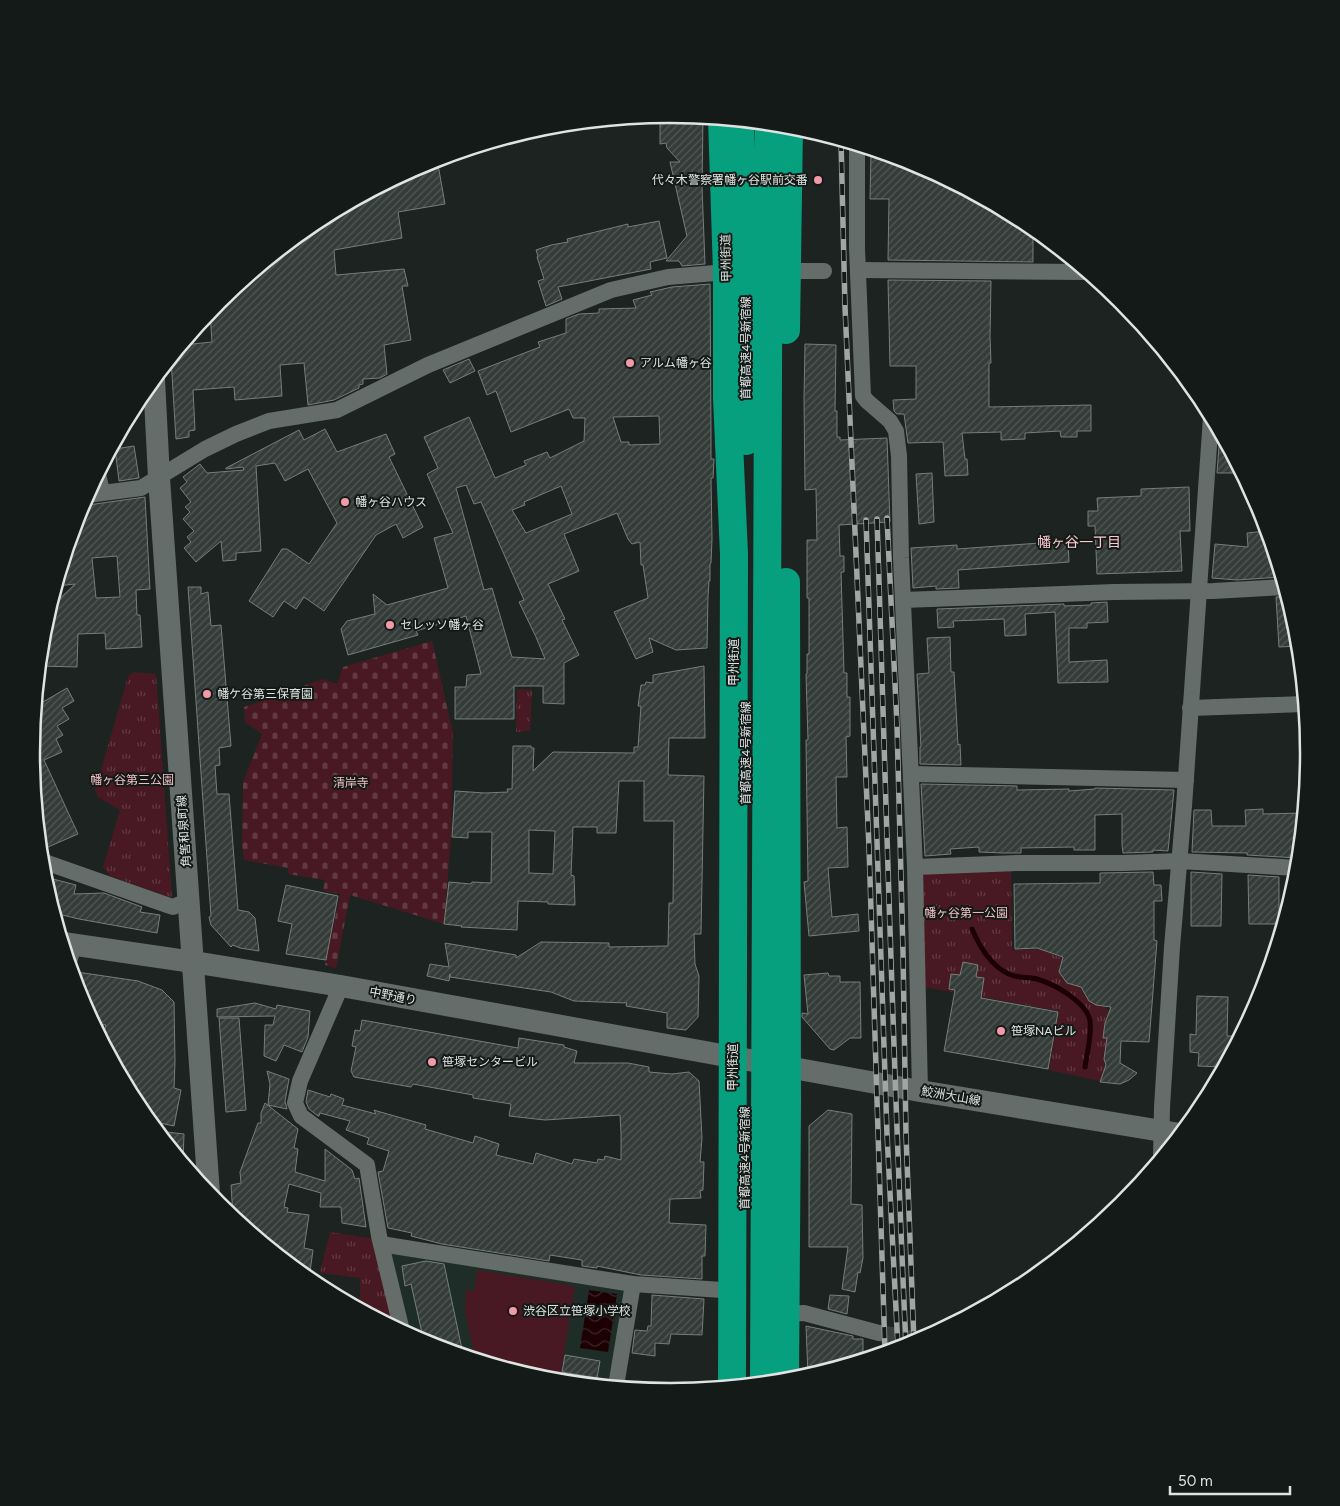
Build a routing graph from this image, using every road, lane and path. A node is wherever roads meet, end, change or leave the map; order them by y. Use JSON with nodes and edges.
{"nodes":[{"id":1,"x":722,"y":125,"type":"edge"},
{"id":2,"x":741,"y":127,"type":"edge"},
{"id":3,"x":741,"y":127,"type":"edge"},
{"id":4,"x":763,"y":130,"type":"edge"},
{"id":5,"x":769,"y":131,"type":"edge"},
{"id":6,"x":789,"y":134,"type":"edge"},
{"id":7,"x":857,"y":151,"type":"edge"},
{"id":8,"x":794,"y":217,"type":"dead end"},
{"id":9,"x":713,"y":220,"type":"dead end"},
{"id":10,"x":858,"y":270,"type":"junction"},
{"id":11,"x":787,"y":271,"type":"junction"},
{"id":12,"x":824,"y":271,"type":"dead end"},
{"id":13,"x":726,"y":272,"type":"junction"},
{"id":14,"x":1077,"y":272,"type":"edge"},
{"id":15,"x":155,"y":391,"type":"edge"},
{"id":16,"x":727,"y":398,"type":"junction"},
{"id":17,"x":784,"y":401,"type":"junction"},
{"id":18,"x":1210,"y":429,"type":"edge"},
{"id":19,"x":159,"y":478,"type":"junction"},
{"id":20,"x":97,"y":493,"type":"edge"},
{"id":21,"x":1278,"y":588,"type":"edge"},
{"id":22,"x":1199,"y":590,"type":"junction"},
{"id":23,"x":904,"y":600,"type":"junction"},
{"id":24,"x":1298,"y":704,"type":"edge"},
{"id":25,"x":1190,"y":708,"type":"junction"},
{"id":26,"x":912,"y":774,"type":"junction"},
{"id":27,"x":1186,"y":780,"type":"junction"},
{"id":28,"x":1180,"y":861,"type":"junction"},
{"id":29,"x":50,"y":864,"type":"edge"},
{"id":30,"x":915,"y":867,"type":"junction"},
{"id":31,"x":1289,"y":868,"type":"edge"},
{"id":32,"x":189,"y":900,"type":"junction"},
{"id":33,"x":71,"y":950,"type":"edge"},
{"id":34,"x":193,"y":962,"type":"junction"},
{"id":35,"x":342,"y":986,"type":"junction"},
{"id":36,"x":722,"y":1056,"type":"junction"},
{"id":37,"x":787,"y":1068,"type":"junction"},
{"id":38,"x":920,"y":1091,"type":"junction"},
{"id":39,"x":1171,"y":1132,"type":"edge"},
{"id":40,"x":208,"y":1180,"type":"edge"},
{"id":41,"x":380,"y":1240,"type":"junction"},
{"id":42,"x":633,"y":1284,"type":"junction"},
{"id":43,"x":722,"y":1290,"type":"junction"},
{"id":44,"x":785,"y":1314,"type":"junction"},
{"id":45,"x":400,"y":1322,"type":"edge"},
{"id":46,"x":879,"y":1333,"type":"tunnel mouth"},
{"id":47,"x":785,"y":1372,"type":"edge"},
{"id":48,"x":774,"y":1374,"type":"edge"},
{"id":49,"x":764,"y":1376,"type":"edge"},
{"id":50,"x":744,"y":1379,"type":"edge"},
{"id":51,"x":732,"y":1380,"type":"edge"},
{"id":52,"x":617,"y":1381,"type":"edge"},
{"id":53,"x":723,"y":1381,"type":"edge"}],
"edges":[{"from":1,"to":13,"type":"highway","name":"甲州街道"},
{"from":2,"to":16,"type":"highway"},
{"from":3,"to":50,"type":"highway","name":"首都高速4号新宿線"},
{"from":4,"to":17,"type":"highway"},
{"from":5,"to":49,"type":"highway","name":"首都高速4号新宿線"},
{"from":6,"to":11,"type":"highway"},
{"from":7,"to":10,"type":"street"},
{"from":8,"to":9,"type":"street"},
{"from":10,"to":14,"type":"street"},
{"from":10,"to":23,"type":"street"},
{"from":11,"to":12,"type":"street"},
{"from":11,"to":17,"type":"highway"},
{"from":13,"to":16,"type":"highway","name":"甲州街道"},
{"from":13,"to":19,"type":"street"},
{"from":15,"to":19,"type":"main road","name":"角筈和泉町線"},
{"from":16,"to":36,"type":"highway"},
{"from":16,"to":51,"type":"highway","name":"甲州街道"},
{"from":17,"to":37,"type":"highway"},
{"from":17,"to":48,"type":"highway"},
{"from":18,"to":22,"type":"street"},
{"from":19,"to":20,"type":"street"},
{"from":19,"to":32,"type":"main road","name":"角筈和泉町線"},
{"from":21,"to":22,"type":"street"},
{"from":22,"to":23,"type":"street"},
{"from":22,"to":25,"type":"street"},
{"from":23,"to":26,"type":"street"},
{"from":24,"to":25,"type":"street"},
{"from":25,"to":27,"type":"street"},
{"from":26,"to":27,"type":"street"},
{"from":26,"to":30,"type":"street"},
{"from":27,"to":28,"type":"street"},
{"from":28,"to":30,"type":"street"},
{"from":28,"to":31,"type":"street"},
{"from":28,"to":39,"type":"street"},
{"from":29,"to":32,"type":"street"},
{"from":30,"to":38,"type":"street"},
{"from":32,"to":34,"type":"main road","name":"角筈和泉町線"},
{"from":33,"to":34,"type":"main road","name":"中野通り"},
{"from":34,"to":35,"type":"main road","name":"中野通り"},
{"from":34,"to":40,"type":"main road","name":"角筈和泉町線"},
{"from":35,"to":36,"type":"main road","name":"中野通り"},
{"from":35,"to":41,"type":"street"},
{"from":36,"to":37,"type":"main road","name":"鮫洲大山線"},
{"from":36,"to":43,"type":"highway"},
{"from":37,"to":38,"type":"main road","name":"鮫洲大山線"},
{"from":37,"to":44,"type":"highway"},
{"from":38,"to":39,"type":"main road","name":"鮫洲大山線"},
{"from":41,"to":42,"type":"street"},
{"from":41,"to":45,"type":"street"},
{"from":42,"to":43,"type":"street"},
{"from":42,"to":52,"type":"street"},
{"from":43,"to":53,"type":"highway"},
{"from":44,"to":46,"type":"street"},
{"from":44,"to":47,"type":"highway"}]}
